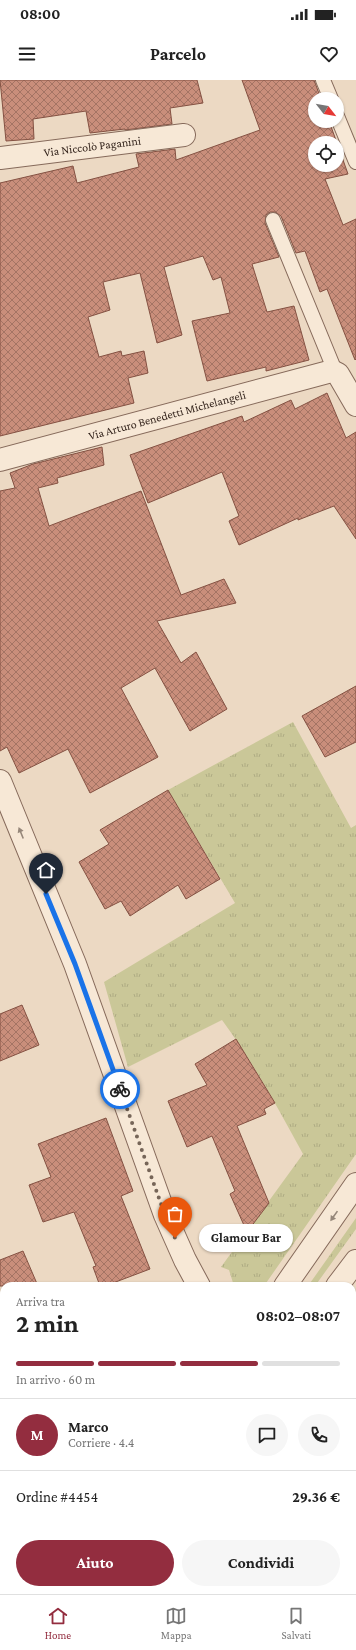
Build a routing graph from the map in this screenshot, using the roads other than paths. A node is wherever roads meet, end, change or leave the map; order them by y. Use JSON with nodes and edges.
{"nodes":[{"id":1,"x":323,"y":80,"type":"edge"},
{"id":2,"x":327,"y":92,"type":"edge"},
{"id":3,"x":342,"y":128,"type":"edge"},
{"id":4,"x":184,"y":135,"type":"dead end"},
{"id":5,"x":0,"y":158,"type":"edge"},
{"id":6,"x":356,"y":162,"type":"edge"},
{"id":7,"x":273,"y":220,"type":"dead end"},
{"id":8,"x":335,"y":371,"type":"junction"},
{"id":9,"x":356,"y":405,"type":"edge"},
{"id":10,"x":0,"y":460,"type":"edge"},
{"id":11,"x":0,"y":781,"type":"edge"},
{"id":12,"x":356,"y":1184,"type":"edge"},
{"id":13,"x":356,"y":1261,"type":"edge"},
{"id":14,"x":197,"y":1282,"type":"edge"},
{"id":15,"x":288,"y":1282,"type":"edge"},
{"id":16,"x":340,"y":1282,"type":"edge"}],
"edges":[{"from":1,"to":2,"type":"lane"},
{"from":3,"to":6,"type":"lane"},
{"from":4,"to":5,"type":"street","name":"Via Niccolò Paganini"},
{"from":7,"to":8,"type":"lane"},
{"from":8,"to":9,"type":"street"},
{"from":8,"to":10,"type":"street","name":"Via Arturo Benedetti Michelangeli"},
{"from":14,"to":11,"type":"street","one_way":true},
{"from":12,"to":15,"type":"street","one_way":true},
{"from":13,"to":16,"type":"street"}]}
